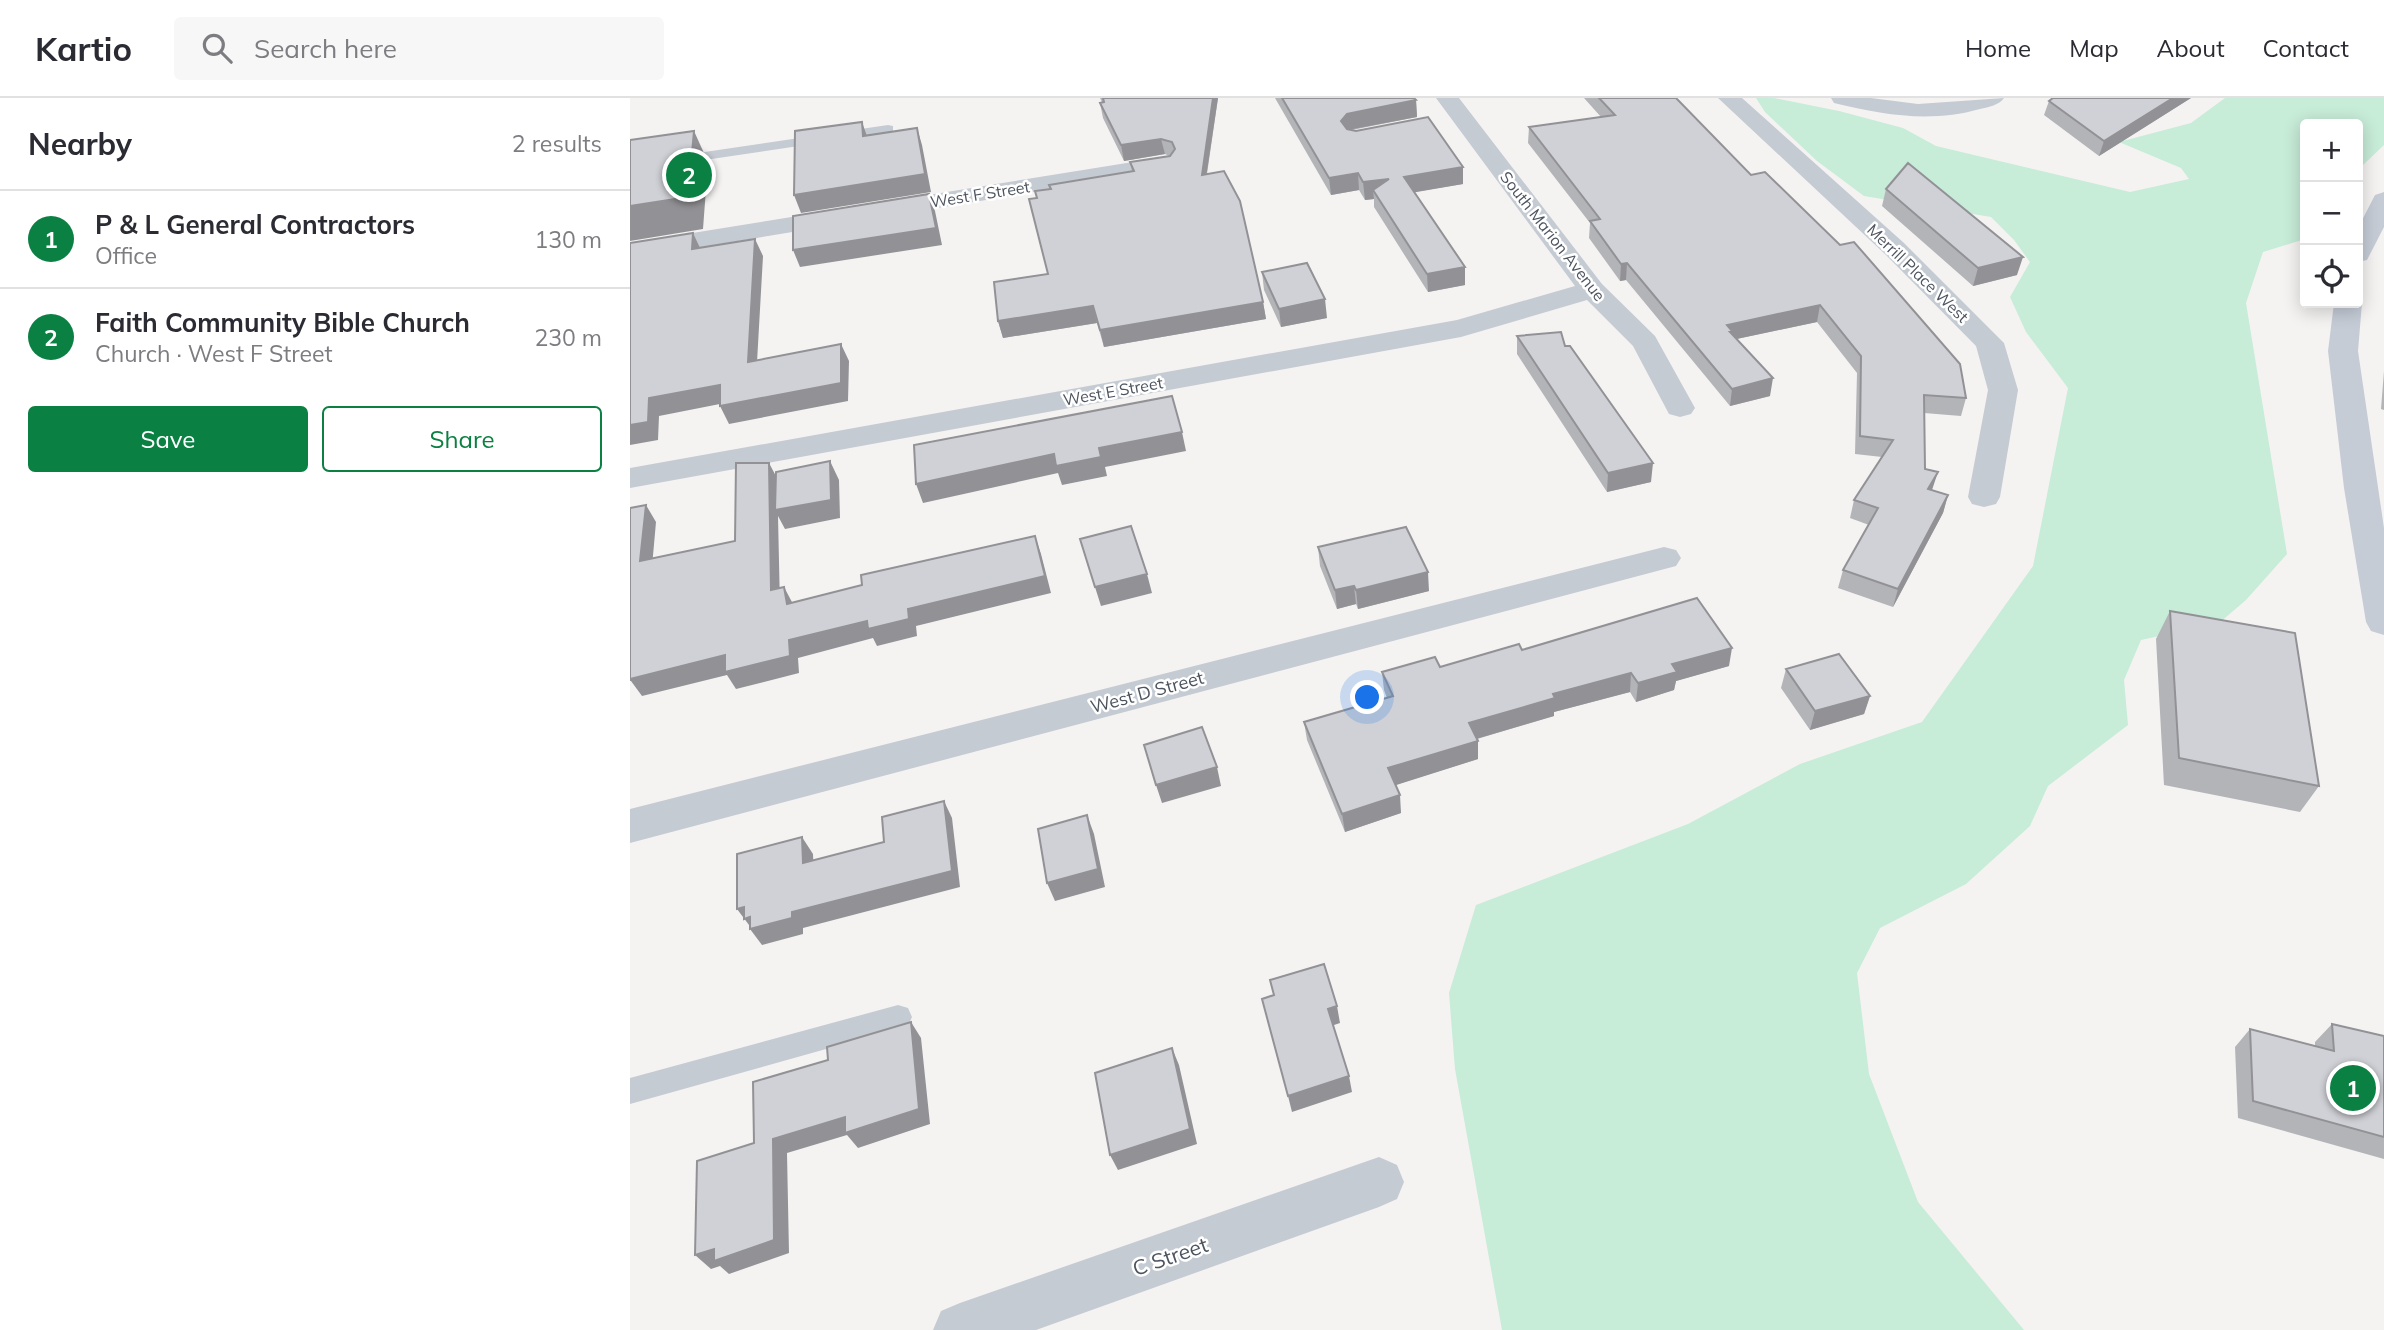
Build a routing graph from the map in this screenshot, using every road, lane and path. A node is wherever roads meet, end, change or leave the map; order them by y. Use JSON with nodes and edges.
{"nodes":[{"id":1,"x":1729,"y":98,"type":"edge"},
{"id":2,"x":1842,"y":98,"type":"edge"},
{"id":3,"x":1993,"y":98,"type":"edge"},
{"id":4,"x":1455,"y":108,"type":"edge"},
{"id":5,"x":1436,"y":123,"type":"edge"},
{"id":6,"x":888,"y":129,"type":"edge"},
{"id":7,"x":1164,"y":164,"type":"edge"},
{"id":8,"x":630,"y":167,"type":"edge"},
{"id":9,"x":2384,"y":200,"type":"edge"},
{"id":10,"x":2362,"y":245,"type":"edge"},
{"id":11,"x":630,"y":251,"type":"edge"},
{"id":12,"x":1592,"y":290,"type":"junction"},
{"id":13,"x":2347,"y":308,"type":"edge"},
{"id":14,"x":1680,"y":408,"type":"dead end"},
{"id":15,"x":630,"y":478,"type":"edge"},
{"id":16,"x":1984,"y":497,"type":"dead end"},
{"id":17,"x":1664,"y":558,"type":"dead end"},
{"id":18,"x":2384,"y":622,"type":"edge"},
{"id":19,"x":630,"y":826,"type":"edge"},
{"id":20,"x":898,"y":1017,"type":"dead end"},
{"id":21,"x":630,"y":1091,"type":"edge"},
{"id":22,"x":1379,"y":1182,"type":"dead end"},
{"id":23,"x":960,"y":1330,"type":"edge"}],
"edges":[{"from":1,"to":16,"type":"street","name":"Merrill Place West"},
{"from":2,"to":3,"type":"street"},
{"from":4,"to":5,"type":"street"},
{"from":4,"to":12,"type":"street","name":"South Marion Avenue"},
{"from":6,"to":8,"type":"lane"},
{"from":7,"to":11,"type":"street","name":"West F Street"},
{"from":9,"to":10,"type":"main road"},
{"from":12,"to":14,"type":"street","name":"South Marion Avenue"},
{"from":12,"to":15,"type":"street","name":"West E Street"},
{"from":13,"to":18,"type":"main road"},
{"from":17,"to":19,"type":"street","name":"West D Street"},
{"from":20,"to":21,"type":"lane"},
{"from":22,"to":23,"type":"street","name":"C Street"}]}
